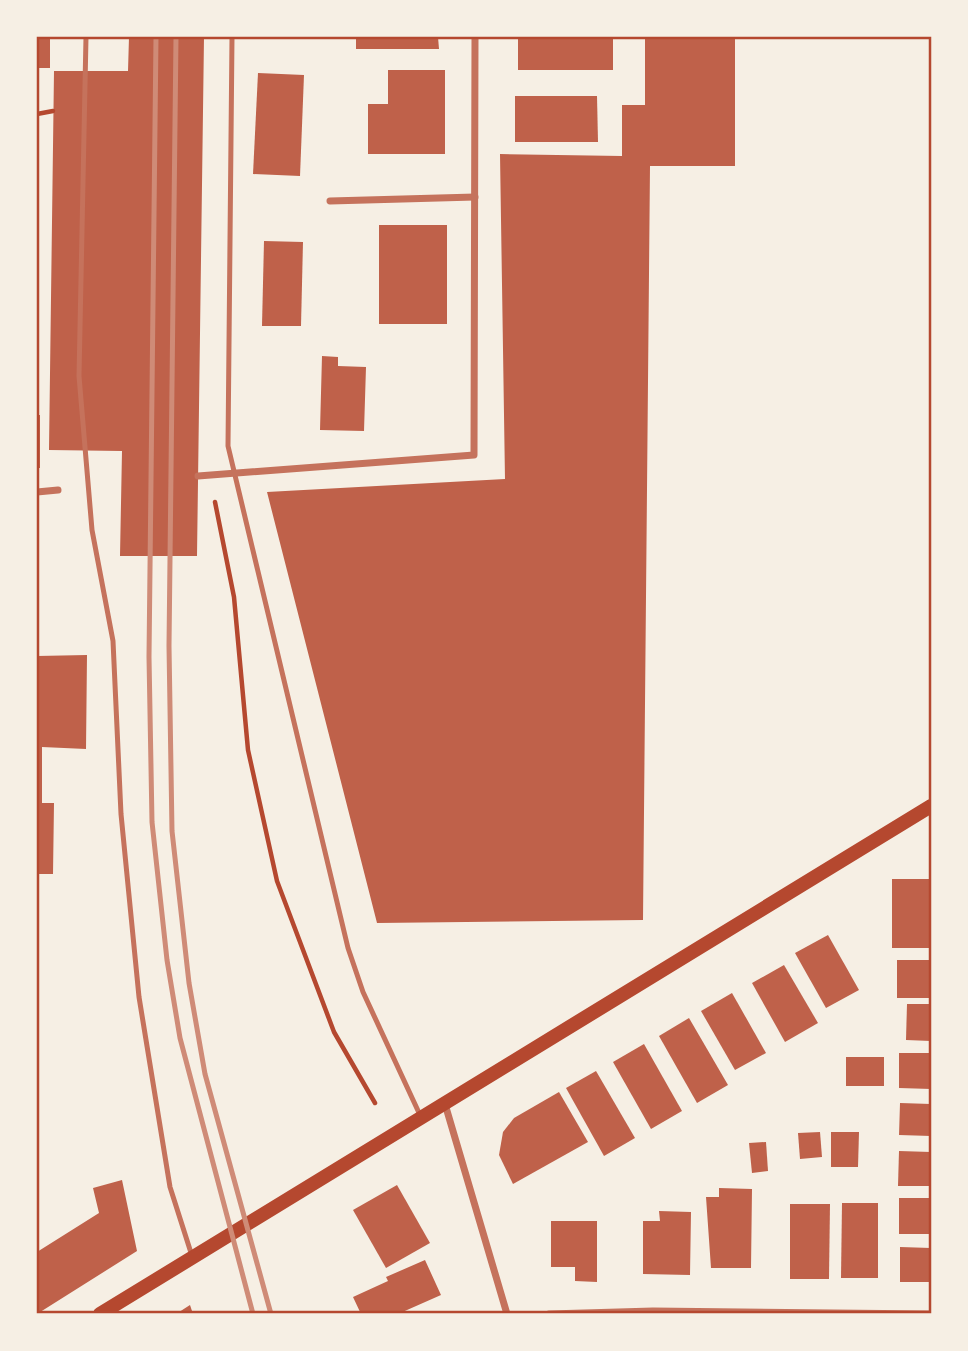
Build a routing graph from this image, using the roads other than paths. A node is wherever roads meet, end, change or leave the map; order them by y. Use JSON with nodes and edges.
{"nodes":[{"id":1,"x":86,"y":37,"type":"edge"},
{"id":2,"x":232,"y":37,"type":"edge"},
{"id":3,"x":475,"y":37,"type":"edge"},
{"id":4,"x":475,"y":197,"type":"junction"},
{"id":5,"x":330,"y":201,"type":"dead end"},
{"id":6,"x":233,"y":475,"type":"junction"},
{"id":7,"x":198,"y":476,"type":"dead end"},
{"id":8,"x":58,"y":490,"type":"dead end"},
{"id":9,"x":37,"y":492,"type":"edge"},
{"id":10,"x":931,"y":806,"type":"edge"},
{"id":11,"x":445,"y":1104,"type":"junction"},
{"id":12,"x":422,"y":1118,"type":"junction"},
{"id":13,"x":193,"y":1259,"type":"junction"},
{"id":14,"x":100,"y":1314,"type":"edge"},
{"id":15,"x":508,"y":1314,"type":"edge"},
{"id":16,"x":549,"y":1314,"type":"edge"},
{"id":17,"x":931,"y":1314,"type":"edge"}],
"edges":[{"from":1,"to":13,"type":"lane"},
{"from":2,"to":6,"type":"lane"},
{"from":3,"to":4,"type":"street"},
{"from":4,"to":5,"type":"street"},
{"from":4,"to":6,"type":"street"},
{"from":6,"to":7,"type":"street"},
{"from":6,"to":12,"type":"lane"},
{"from":8,"to":9,"type":"street"},
{"from":10,"to":11,"type":"main road"},
{"from":11,"to":12,"type":"main road"},
{"from":11,"to":15,"type":"street"},
{"from":12,"to":13,"type":"main road"},
{"from":13,"to":14,"type":"main road"},
{"from":16,"to":17,"type":"street"}]}
